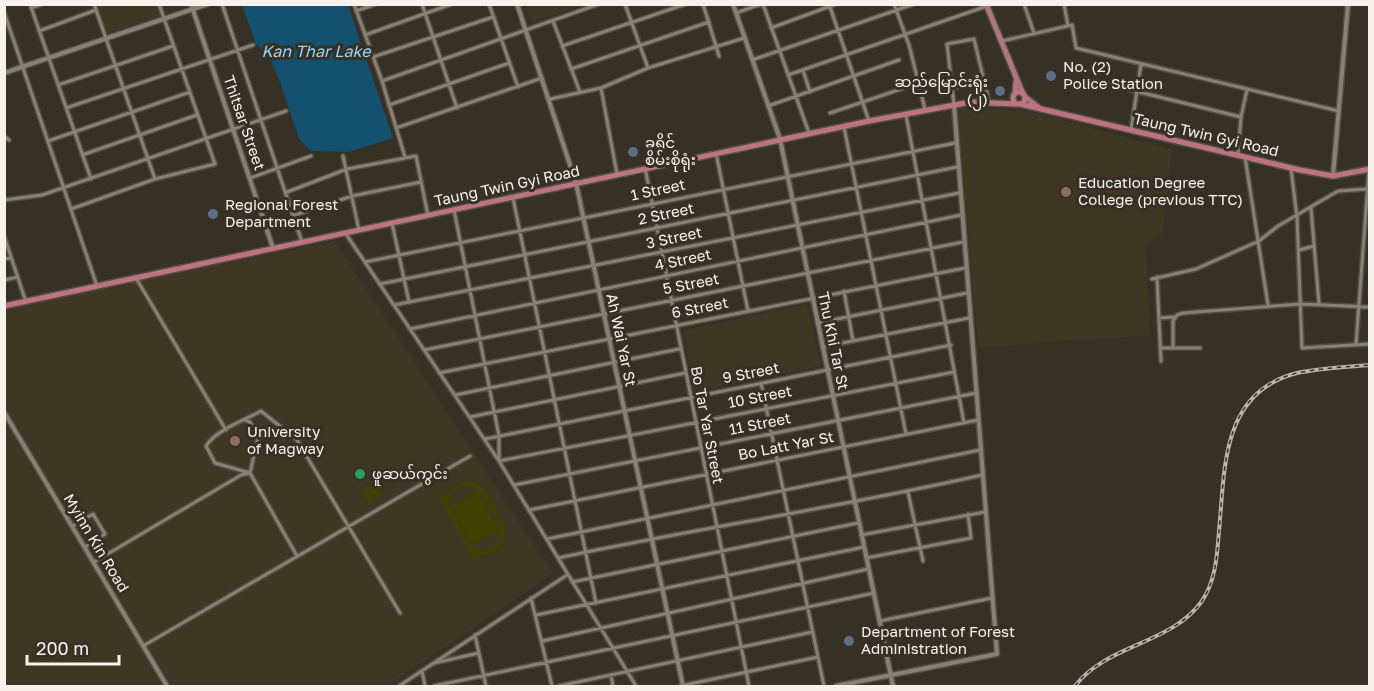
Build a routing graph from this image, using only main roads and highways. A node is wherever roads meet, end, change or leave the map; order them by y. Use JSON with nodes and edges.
{"nodes":[{"id":1,"x":986,"y":5,"type":"edge"},
{"id":2,"x":1016,"y":80,"type":"junction"},
{"id":3,"x":1014,"y":95,"type":"junction"},
{"id":4,"x":1024,"y":95,"type":"junction"},
{"id":5,"x":1003,"y":102,"type":"junction"},
{"id":6,"x":1018,"y":104,"type":"junction"},
{"id":7,"x":1038,"y":107,"type":"junction"},
{"id":8,"x":1369,"y":170,"type":"edge"},
{"id":9,"x":4,"y":306,"type":"edge"}],
"edges":[{"from":1,"to":2,"type":"main road"},
{"from":2,"to":3,"type":"main road"},
{"from":2,"to":4,"type":"main road"},
{"from":3,"to":4,"type":"highway"},
{"from":3,"to":5,"type":"main road"},
{"from":3,"to":6,"type":"highway"},
{"from":4,"to":6,"type":"highway"},
{"from":4,"to":7,"type":"main road"},
{"from":5,"to":6,"type":"highway","name":"Taung Twin Gyi Road"},
{"from":5,"to":9,"type":"highway","name":"Taung Twin Gyi Road"},
{"from":6,"to":7,"type":"highway","name":"Taung Twin Gyi Road"},
{"from":7,"to":8,"type":"highway","name":"Taung Twin Gyi Road"}]}
